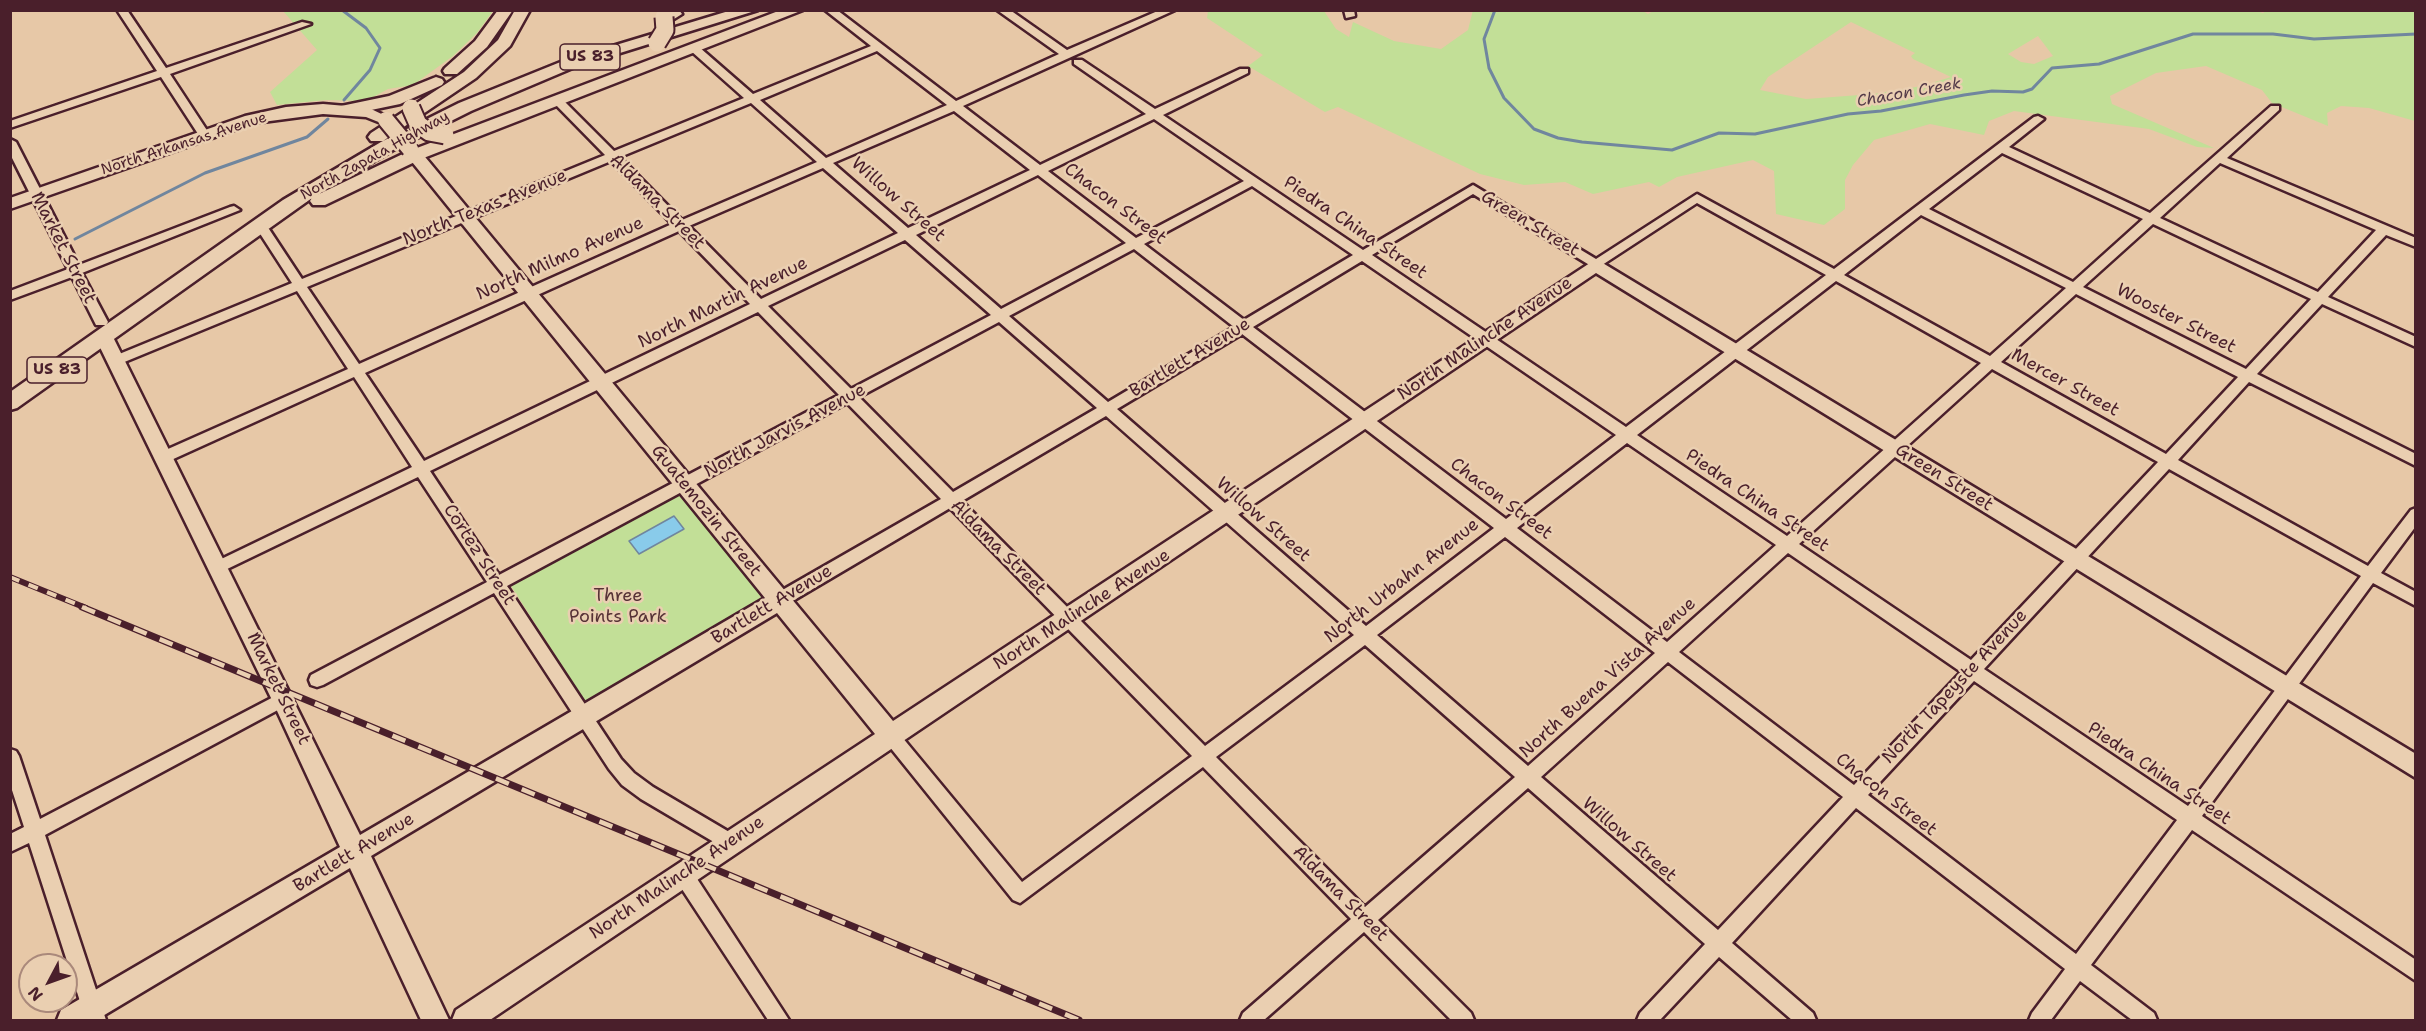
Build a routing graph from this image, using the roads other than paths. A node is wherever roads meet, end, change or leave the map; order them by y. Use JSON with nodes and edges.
{"nodes":[{"id":1,"x":122,"y":10,"type":"edge"},
{"id":2,"x":506,"y":10,"type":"edge"},
{"id":3,"x":523,"y":10,"type":"edge"},
{"id":4,"x":715,"y":10,"type":"edge"},
{"id":5,"x":751,"y":10,"type":"edge"},
{"id":6,"x":796,"y":10,"type":"edge"},
{"id":7,"x":830,"y":10,"type":"edge"},
{"id":8,"x":1002,"y":10,"type":"edge"},
{"id":9,"x":1170,"y":10,"type":"edge"},
{"id":10,"x":666,"y":13,"type":"edge"},
{"id":11,"x":306,"y":24,"type":"dead end"},
{"id":12,"x":664,"y":41,"type":"junction"},
{"id":13,"x":878,"y":47,"type":"junction"},
{"id":14,"x":695,"y":49,"type":"junction"},
{"id":15,"x":1072,"y":58,"type":"junction"},
{"id":16,"x":1244,"y":71,"type":"dead end"},
{"id":17,"x":164,"y":73,"type":"junction"},
{"id":18,"x":615,"y":79,"type":"junction"},
{"id":19,"x":436,"y":82,"type":"junction"},
{"id":20,"x":752,"y":98,"type":"junction"},
{"id":21,"x":558,"y":101,"type":"junction"},
{"id":22,"x":955,"y":106,"type":"junction"},
{"id":23,"x":2275,"y":108,"type":"dead end"},
{"id":24,"x":347,"y":110,"type":"junction"},
{"id":25,"x":1153,"y":114,"type":"junction"},
{"id":26,"x":384,"y":119,"type":"junction"},
{"id":27,"x":2038,"y":119,"type":"dead end"},
{"id":28,"x":10,"y":125,"type":"edge"},
{"id":29,"x":492,"y":126,"type":"junction"},
{"id":30,"x":204,"y":135,"type":"junction"},
{"id":31,"x":376,"y":138,"type":"junction"},
{"id":32,"x":10,"y":142,"type":"edge"},
{"id":33,"x":2001,"y":148,"type":"junction"},
{"id":34,"x":413,"y":152,"type":"junction"},
{"id":35,"x":612,"y":156,"type":"junction"},
{"id":36,"x":2218,"y":158,"type":"junction"},
{"id":37,"x":826,"y":163,"type":"junction"},
{"id":38,"x":347,"y":168,"type":"junction"},
{"id":39,"x":1038,"y":170,"type":"junction"},
{"id":40,"x":1252,"y":181,"type":"junction"},
{"id":41,"x":1473,"y":189,"type":"joint"},
{"id":42,"x":36,"y":195,"type":"junction"},
{"id":43,"x":1697,"y":198,"type":"joint"},
{"id":44,"x":10,"y":204,"type":"edge"},
{"id":45,"x":1920,"y":208,"type":"junction"},
{"id":46,"x":234,"y":210,"type":"dead end"},
{"id":47,"x":466,"y":216,"type":"junction"},
{"id":48,"x":2151,"y":219,"type":"junction"},
{"id":49,"x":681,"y":225,"type":"junction"},
{"id":50,"x":2384,"y":229,"type":"junction"},
{"id":51,"x":265,"y":231,"type":"junction"},
{"id":52,"x":907,"y":234,"type":"junction"},
{"id":53,"x":2415,"y":243,"type":"edge"},
{"id":54,"x":1135,"y":244,"type":"junction"},
{"id":55,"x":1360,"y":255,"type":"junction"},
{"id":56,"x":214,"y":256,"type":"junction"},
{"id":57,"x":1596,"y":265,"type":"junction"},
{"id":58,"x":73,"y":272,"type":"junction"},
{"id":59,"x":1835,"y":275,"type":"junction"},
{"id":60,"x":300,"y":284,"type":"junction"},
{"id":61,"x":2073,"y":287,"type":"junction"},
{"id":62,"x":528,"y":294,"type":"junction"},
{"id":63,"x":10,"y":296,"type":"edge"},
{"id":64,"x":2319,"y":298,"type":"junction"},
{"id":65,"x":759,"y":305,"type":"junction"},
{"id":66,"x":1001,"y":316,"type":"junction"},
{"id":67,"x":1243,"y":326,"type":"junction"},
{"id":68,"x":102,"y":329,"type":"junction"},
{"id":69,"x":1484,"y":339,"type":"junction"},
{"id":70,"x":2415,"y":343,"type":"edge"},
{"id":71,"x":1736,"y":351,"type":"junction"},
{"id":72,"x":117,"y":360,"type":"junction"},
{"id":73,"x":1990,"y":362,"type":"junction"},
{"id":74,"x":357,"y":370,"type":"junction"},
{"id":75,"x":2247,"y":375,"type":"junction"},
{"id":76,"x":601,"y":382,"type":"junction"},
{"id":77,"x":10,"y":387,"type":"edge"},
{"id":78,"x":849,"y":396,"type":"junction"},
{"id":79,"x":10,"y":404,"type":"edge"},
{"id":80,"x":1107,"y":409,"type":"junction"},
{"id":81,"x":1365,"y":420,"type":"junction"},
{"id":82,"x":1625,"y":435,"type":"junction"},
{"id":83,"x":1894,"y":448,"type":"junction"},
{"id":84,"x":164,"y":457,"type":"junction"},
{"id":85,"x":2168,"y":461,"type":"junction"},
{"id":86,"x":2415,"y":461,"type":"edge"},
{"id":87,"x":423,"y":468,"type":"junction"},
{"id":88,"x":685,"y":484,"type":"junction"},
{"id":89,"x":951,"y":500,"type":"junction"},
{"id":90,"x":1227,"y":514,"type":"junction"},
{"id":91,"x":2415,"y":514,"type":"edge"},
{"id":92,"x":1504,"y":527,"type":"junction"},
{"id":93,"x":1785,"y":544,"type":"junction"},
{"id":94,"x":2075,"y":559,"type":"junction"},
{"id":95,"x":218,"y":567,"type":"junction"},
{"id":96,"x":2371,"y":575,"type":"junction"},
{"id":97,"x":497,"y":584,"type":"junction"},
{"id":98,"x":778,"y":600,"type":"junction"},
{"id":99,"x":2415,"y":600,"type":"edge"},
{"id":100,"x":1068,"y":618,"type":"junction"},
{"id":101,"x":1366,"y":635,"type":"junction"},
{"id":102,"x":1666,"y":651,"type":"junction"},
{"id":103,"x":1971,"y":670,"type":"junction"},
{"id":104,"x":317,"y":680,"type":"dead end"},
{"id":105,"x":2286,"y":688,"type":"junction"},
{"id":106,"x":283,"y":699,"type":"junction"},
{"id":107,"x":584,"y":717,"type":"junction"},
{"id":108,"x":891,"y":736,"type":"junction"},
{"id":109,"x":10,"y":756,"type":"edge"},
{"id":110,"x":1204,"y":757,"type":"junction"},
{"id":111,"x":2415,"y":768,"type":"edge"},
{"id":112,"x":1528,"y":777,"type":"junction"},
{"id":113,"x":1854,"y":795,"type":"junction"},
{"id":114,"x":2188,"y":818,"type":"junction"},
{"id":115,"x":35,"y":831,"type":"junction"},
{"id":116,"x":729,"y":842,"type":"junction"},
{"id":117,"x":10,"y":844,"type":"edge"},
{"id":118,"x":355,"y":853,"type":"junction"},
{"id":119,"x":683,"y":874,"type":"junction"},
{"id":120,"x":1020,"y":894,"type":"joint"},
{"id":121,"x":1365,"y":920,"type":"junction"},
{"id":122,"x":1719,"y":944,"type":"junction"},
{"id":123,"x":2078,"y":967,"type":"junction"},
{"id":124,"x":2415,"y":972,"type":"edge"},
{"id":125,"x":87,"y":1016,"type":"edge"},
{"id":126,"x":435,"y":1020,"type":"edge"},
{"id":127,"x":466,"y":1020,"type":"edge"},
{"id":128,"x":779,"y":1020,"type":"edge"},
{"id":129,"x":1250,"y":1020,"type":"edge"},
{"id":130,"x":1464,"y":1020,"type":"edge"},
{"id":131,"x":1647,"y":1020,"type":"edge"},
{"id":132,"x":1806,"y":1020,"type":"edge"},
{"id":133,"x":2039,"y":1020,"type":"edge"},
{"id":134,"x":2147,"y":1020,"type":"edge"}],
"edges":[{"from":1,"to":17,"type":"street"},
{"from":2,"to":19,"type":"main road"},
{"from":3,"to":31,"type":"main road"},
{"from":4,"to":31,"type":"main road","name":"North Zapata Highway","number":"US 83"},
{"from":5,"to":38,"type":"main road","name":"North Zapata Highway","number":"US 83"},
{"from":6,"to":14,"type":"main road"},
{"from":7,"to":13,"type":"street","name":"Chacon Street"},
{"from":8,"to":15,"type":"street","name":"Piedra China Street"},
{"from":9,"to":15,"type":"street","name":"North Milmo Avenue"},
{"from":10,"to":12,"type":"main road","bridge":true},
{"from":11,"to":17,"type":"street"},
{"from":12,"to":18,"type":"main road"},
{"from":12,"to":38,"type":"main road"},
{"from":13,"to":20,"type":"street","name":"North Texas Avenue"},
{"from":13,"to":22,"type":"street","name":"Chacon Street"},
{"from":14,"to":18,"type":"main road"},
{"from":14,"to":20,"type":"street","name":"Willow Street"},
{"from":15,"to":22,"type":"street","name":"North Milmo Avenue"},
{"from":15,"to":25,"type":"street","name":"Piedra China Street"},
{"from":16,"to":25,"type":"street","name":"North Martin Avenue"},
{"from":17,"to":28,"type":"street"},
{"from":17,"to":30,"type":"street"},
{"from":18,"to":21,"type":"main road"},
{"from":19,"to":24,"type":"main road"},
{"from":19,"to":26,"type":"main road"},
{"from":19,"to":29,"type":"main road","bridge":true},
{"from":20,"to":35,"type":"street","name":"North Texas Avenue"},
{"from":20,"to":37,"type":"street","name":"Willow Street"},
{"from":21,"to":29,"type":"main road"},
{"from":21,"to":35,"type":"street","name":"Aldama Street"},
{"from":22,"to":37,"type":"street","name":"North Milmo Avenue"},
{"from":22,"to":39,"type":"street","name":"Chacon Street"},
{"from":23,"to":36,"type":"street","name":"North Buena Vista Avenue"},
{"from":24,"to":26,"type":"street","name":"North Arkansas Avenue"},
{"from":24,"to":30,"type":"street","name":"North Arkansas Avenue"},
{"from":25,"to":39,"type":"street","name":"North Martin Avenue"},
{"from":25,"to":40,"type":"street","name":"Piedra China Street"},
{"from":26,"to":34,"type":"street","bridge":true},
{"from":27,"to":33,"type":"street","name":"North Urbahn Avenue"},
{"from":29,"to":34,"type":"main road"},
{"from":30,"to":42,"type":"street","name":"North Arkansas Avenue"},
{"from":31,"to":68,"type":"main road","name":"North Zapata Highway","number":"US 83"},
{"from":32,"to":42,"type":"street","name":"Market Street"},
{"from":33,"to":45,"type":"street","name":"North Urbahn Avenue"},
{"from":33,"to":48,"type":"street"},
{"from":34,"to":47,"type":"street","name":"Guatemozin Street"},
{"from":34,"to":51,"type":"main road"},
{"from":35,"to":47,"type":"street","name":"North Texas Avenue"},
{"from":35,"to":49,"type":"street","name":"Aldama Street"},
{"from":36,"to":48,"type":"street","name":"North Buena Vista Avenue"},
{"from":36,"to":50,"type":"street"},
{"from":37,"to":49,"type":"street","name":"North Milmo Avenue"},
{"from":37,"to":52,"type":"street","name":"Willow Street"},
{"from":38,"to":56,"type":"main road","name":"North Zapata Highway","number":"US 83"},
{"from":39,"to":52,"type":"street","name":"North Martin Avenue"},
{"from":39,"to":54,"type":"street","name":"Chacon Street"},
{"from":40,"to":54,"type":"street","name":"North Jarvis Avenue"},
{"from":40,"to":55,"type":"street","name":"Piedra China Street"},
{"from":41,"to":55,"type":"street","name":"Bartlett Avenue"},
{"from":41,"to":57,"type":"street","name":"Green Street"},
{"from":42,"to":44,"type":"street","name":"North Arkansas Avenue"},
{"from":42,"to":58,"type":"street","name":"Market Street"},
{"from":43,"to":57,"type":"street","name":"North Malinche Avenue"},
{"from":43,"to":59,"type":"street","name":"Mercer Street"},
{"from":45,"to":59,"type":"street","name":"North Urbahn Avenue"},
{"from":45,"to":61,"type":"street","name":"Wooster Street"},
{"from":46,"to":58,"type":"street"},
{"from":47,"to":60,"type":"street","name":"North Texas Avenue"},
{"from":47,"to":62,"type":"street","name":"Guatemozin Street"},
{"from":48,"to":61,"type":"street","name":"North Buena Vista Avenue"},
{"from":48,"to":64,"type":"street"},
{"from":49,"to":62,"type":"street","name":"North Milmo Avenue"},
{"from":49,"to":65,"type":"street","name":"Aldama Street"},
{"from":50,"to":53,"type":"street"},
{"from":50,"to":64,"type":"street","name":"North Tapeyste Avenue"},
{"from":51,"to":56,"type":"main road"},
{"from":51,"to":60,"type":"street","name":"Cortez Street"},
{"from":52,"to":65,"type":"street","name":"North Martin Avenue"},
{"from":52,"to":66,"type":"street","name":"Willow Street"},
{"from":54,"to":66,"type":"street","name":"North Jarvis Avenue"},
{"from":54,"to":67,"type":"street","name":"Chacon Street"},
{"from":55,"to":67,"type":"street","name":"Bartlett Avenue"},
{"from":55,"to":69,"type":"street","name":"Piedra China Street"},
{"from":56,"to":68,"type":"main road","name":"North Zapata Highway","number":"US 83"},
{"from":57,"to":69,"type":"street","name":"North Malinche Avenue"},
{"from":57,"to":71,"type":"street","name":"Green Street"},
{"from":58,"to":63,"type":"street"},
{"from":58,"to":68,"type":"street","name":"Market Street"},
{"from":59,"to":71,"type":"street","name":"North Urbahn Avenue"},
{"from":59,"to":73,"type":"street","name":"Mercer Street"},
{"from":60,"to":72,"type":"street","name":"North Texas Avenue"},
{"from":60,"to":74,"type":"street","name":"Cortez Street"},
{"from":61,"to":73,"type":"street","name":"North Buena Vista Avenue"},
{"from":61,"to":75,"type":"street","name":"Wooster Street"},
{"from":62,"to":74,"type":"street","name":"North Milmo Avenue"},
{"from":62,"to":76,"type":"street","name":"Guatemozin Street"},
{"from":64,"to":70,"type":"street"},
{"from":64,"to":75,"type":"street","name":"North Tapeyste Avenue"},
{"from":65,"to":76,"type":"street","name":"North Martin Avenue"},
{"from":65,"to":78,"type":"street","name":"Aldama Street"},
{"from":66,"to":78,"type":"street","name":"North Jarvis Avenue"},
{"from":66,"to":80,"type":"street","name":"Willow Street"},
{"from":67,"to":80,"type":"street","name":"Bartlett Avenue"},
{"from":67,"to":81,"type":"street","name":"Chacon Street"},
{"from":68,"to":72,"type":"street"},
{"from":68,"to":77,"type":"main road","name":"North Zapata Highway","number":"US 83"},
{"from":68,"to":79,"type":"main road","name":"North Zapata Highway","number":"US 83"},
{"from":69,"to":81,"type":"street","name":"North Malinche Avenue"},
{"from":69,"to":82,"type":"street","name":"Piedra China Street"},
{"from":71,"to":82,"type":"street","name":"North Urbahn Avenue"},
{"from":71,"to":83,"type":"street","name":"Green Street"},
{"from":72,"to":84,"type":"street","name":"Market Street"},
{"from":73,"to":83,"type":"street","name":"North Buena Vista Avenue"},
{"from":73,"to":85,"type":"street","name":"Mercer Street"},
{"from":74,"to":84,"type":"street","name":"North Milmo Avenue"},
{"from":74,"to":87,"type":"street","name":"Cortez Street"},
{"from":75,"to":85,"type":"street","name":"North Tapeyste Avenue"},
{"from":75,"to":86,"type":"street","name":"Wooster Street"},
{"from":76,"to":87,"type":"street","name":"North Martin Avenue"},
{"from":76,"to":88,"type":"street","name":"Guatemozin Street"},
{"from":78,"to":88,"type":"street","name":"North Jarvis Avenue"},
{"from":78,"to":89,"type":"street","name":"Aldama Street"},
{"from":80,"to":89,"type":"street","name":"Bartlett Avenue"},
{"from":80,"to":90,"type":"street","name":"Willow Street"},
{"from":81,"to":90,"type":"street","name":"North Malinche Avenue"},
{"from":81,"to":92,"type":"street","name":"Chacon Street"},
{"from":82,"to":92,"type":"street","name":"North Urbahn Avenue"},
{"from":82,"to":93,"type":"street","name":"Piedra China Street"},
{"from":83,"to":93,"type":"street","name":"North Buena Vista Avenue"},
{"from":83,"to":94,"type":"street","name":"Green Street"},
{"from":84,"to":95,"type":"street","name":"Market Street"},
{"from":85,"to":94,"type":"street","name":"North Tapeyste Avenue"},
{"from":85,"to":96,"type":"street","name":"Mercer Street"},
{"from":87,"to":95,"type":"street","name":"North Martin Avenue"},
{"from":87,"to":97,"type":"street","name":"Cortez Street"},
{"from":88,"to":97,"type":"street","name":"North Jarvis Avenue"},
{"from":88,"to":98,"type":"street","name":"Guatemozin Street"},
{"from":89,"to":98,"type":"street","name":"Bartlett Avenue"},
{"from":89,"to":100,"type":"street","name":"Aldama Street"},
{"from":90,"to":100,"type":"street","name":"North Malinche Avenue"},
{"from":90,"to":101,"type":"street","name":"Willow Street"},
{"from":91,"to":96,"type":"street"},
{"from":92,"to":101,"type":"street","name":"North Urbahn Avenue"},
{"from":92,"to":102,"type":"street","name":"Chacon Street"},
{"from":93,"to":102,"type":"street","name":"North Buena Vista Avenue"},
{"from":93,"to":103,"type":"street","name":"Piedra China Street"},
{"from":94,"to":103,"type":"street","name":"North Tapeyste Avenue"},
{"from":94,"to":105,"type":"street","name":"Green Street"},
{"from":95,"to":106,"type":"street","name":"Market Street"},
{"from":96,"to":99,"type":"street","name":"Mercer Street"},
{"from":96,"to":105,"type":"street"},
{"from":97,"to":104,"type":"street","name":"North Jarvis Avenue"},
{"from":97,"to":107,"type":"street","name":"Cortez Street"},
{"from":98,"to":107,"type":"street","name":"Bartlett Avenue"},
{"from":98,"to":108,"type":"street","name":"Guatemozin Street"},
{"from":100,"to":108,"type":"street","name":"North Malinche Avenue"},
{"from":100,"to":110,"type":"street","name":"Aldama Street"},
{"from":101,"to":110,"type":"street","name":"North Urbahn Avenue"},
{"from":101,"to":112,"type":"street","name":"Willow Street"},
{"from":102,"to":112,"type":"street","name":"North Buena Vista Avenue"},
{"from":102,"to":113,"type":"street","name":"Chacon Street"},
{"from":103,"to":113,"type":"street","name":"North Tapeyste Avenue"},
{"from":103,"to":114,"type":"street","name":"Piedra China Street"},
{"from":105,"to":111,"type":"street","name":"Green Street"},
{"from":105,"to":114,"type":"street"},
{"from":106,"to":115,"type":"street"},
{"from":106,"to":118,"type":"street","name":"Market Street"},
{"from":107,"to":116,"type":"street","name":"Cortez Street"},
{"from":107,"to":118,"type":"street","name":"Bartlett Avenue"},
{"from":108,"to":116,"type":"street","name":"North Malinche Avenue"},
{"from":108,"to":120,"type":"street","name":"Guatemozin Street"},
{"from":109,"to":115,"type":"street"},
{"from":110,"to":120,"type":"street","name":"North Urbahn Avenue"},
{"from":110,"to":121,"type":"street","name":"Aldama Street"},
{"from":112,"to":121,"type":"street","name":"North Buena Vista Avenue"},
{"from":112,"to":122,"type":"street","name":"Willow Street"},
{"from":113,"to":122,"type":"street","name":"North Tapeyste Avenue"},
{"from":113,"to":123,"type":"street","name":"Chacon Street"},
{"from":114,"to":123,"type":"street"},
{"from":114,"to":124,"type":"street","name":"Piedra China Street"},
{"from":115,"to":117,"type":"street"},
{"from":115,"to":125,"type":"street"},
{"from":116,"to":119,"type":"street","name":"North Malinche Avenue"},
{"from":118,"to":125,"type":"street","name":"Bartlett Avenue"},
{"from":118,"to":126,"type":"street","name":"Market Street"},
{"from":119,"to":127,"type":"street","name":"North Malinche Avenue"},
{"from":119,"to":128,"type":"street"},
{"from":121,"to":129,"type":"street","name":"North Buena Vista Avenue"},
{"from":121,"to":130,"type":"street","name":"Aldama Street"},
{"from":122,"to":131,"type":"street","name":"North Tapeyste Avenue"},
{"from":122,"to":132,"type":"street","name":"Willow Street"},
{"from":123,"to":133,"type":"street"},
{"from":123,"to":134,"type":"street","name":"Chacon Street"}]}
